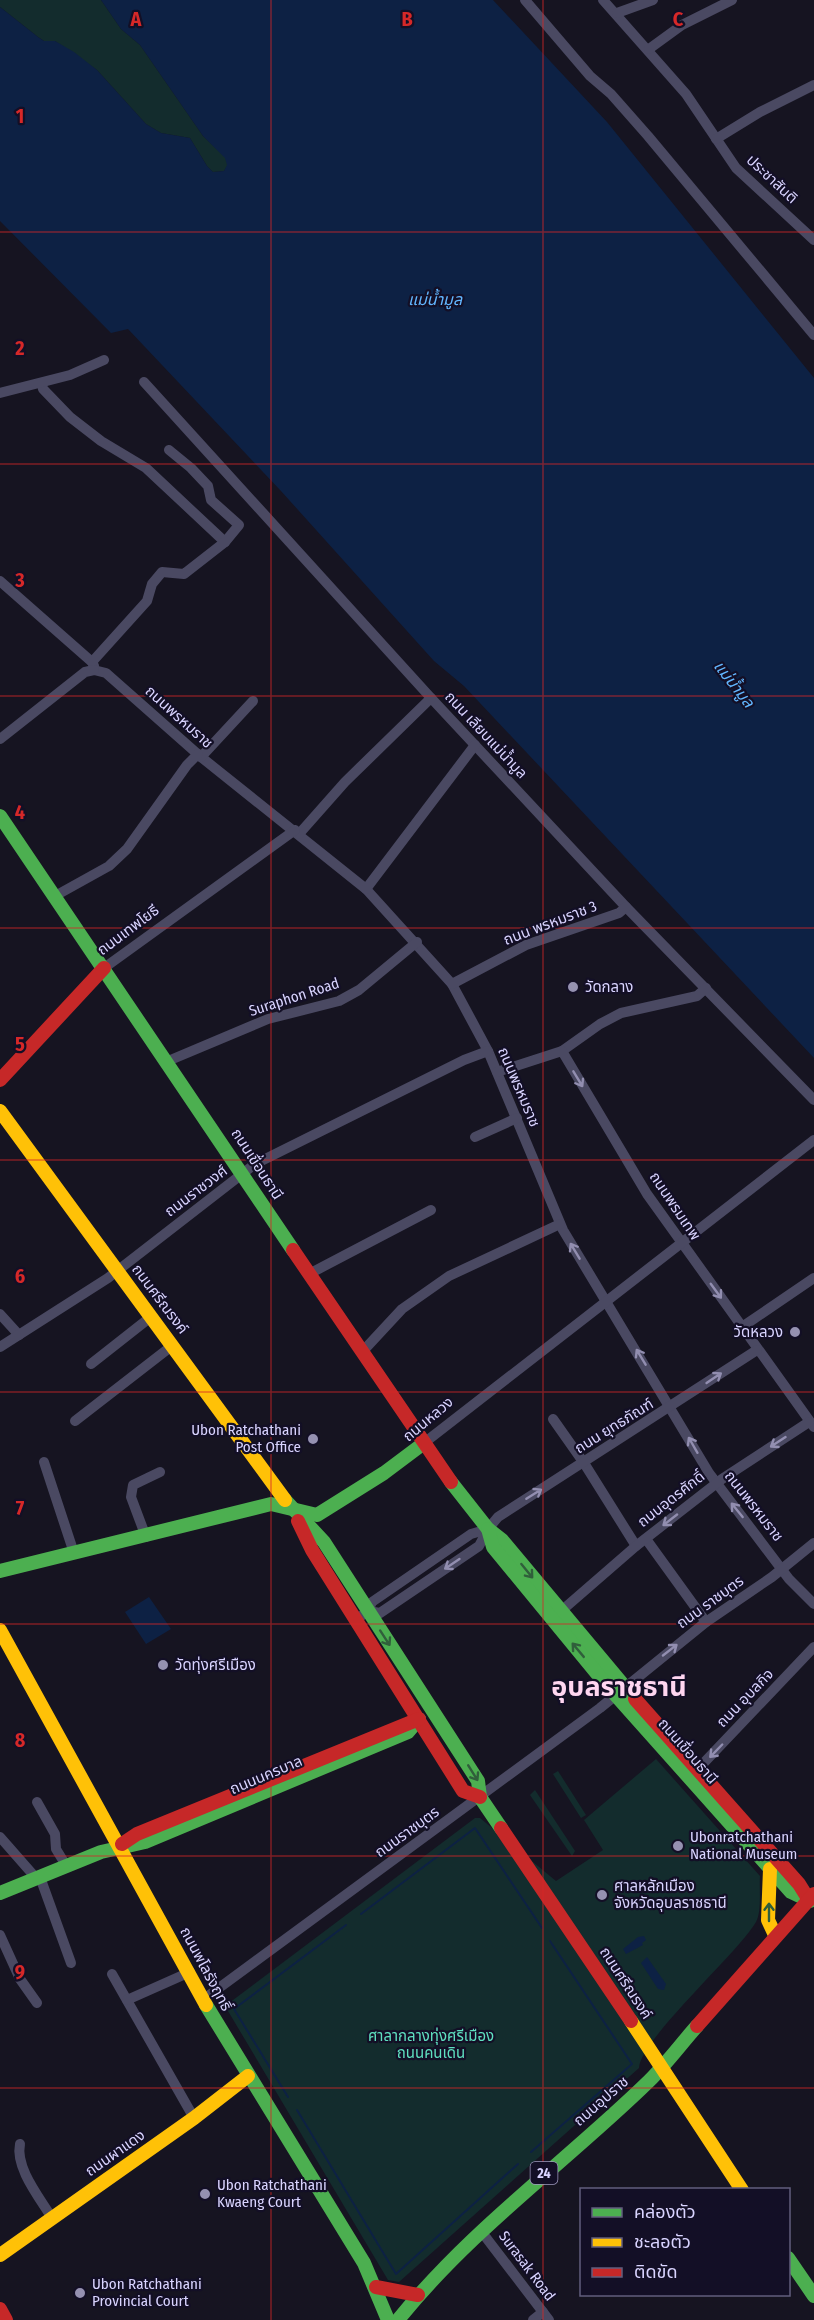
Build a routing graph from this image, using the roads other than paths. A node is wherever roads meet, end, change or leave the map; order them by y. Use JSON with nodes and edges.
{"nodes":[{"id":1,"x":525,"y":0,"type":"edge"},
{"id":2,"x":603,"y":0,"type":"edge"},
{"id":3,"x":653,"y":0,"type":"edge"},
{"id":4,"x":706,"y":0,"type":"edge"},
{"id":5,"x":725,"y":1,"type":"edge"},
{"id":6,"x":617,"y":13,"type":"junction"},
{"id":7,"x":649,"y":49,"type":"junction"},
{"id":8,"x":814,"y":85,"type":"edge"},
{"id":9,"x":716,"y":139,"type":"junction"},
{"id":10,"x":814,"y":240,"type":"edge"},
{"id":11,"x":814,"y":335,"type":"edge"},
{"id":12,"x":104,"y":360,"type":"dead end"},
{"id":13,"x":144,"y":382,"type":"dead end"},
{"id":14,"x":42,"y":384,"type":"junction"},
{"id":15,"x":0,"y":393,"type":"edge"},
{"id":16,"x":169,"y":450,"type":"dead end"},
{"id":17,"x":225,"y":542,"type":"junction"},
{"id":18,"x":0,"y":581,"type":"edge"},
{"id":19,"x":93,"y":666,"type":"junction"},
{"id":20,"x":431,"y":698,"type":"junction"},
{"id":21,"x":253,"y":701,"type":"dead end"},
{"id":22,"x":0,"y":739,"type":"edge"},
{"id":23,"x":475,"y":745,"type":"junction"},
{"id":24,"x":200,"y":756,"type":"junction"},
{"id":25,"x":0,"y":816,"type":"edge"},
{"id":26,"x":297,"y":832,"type":"junction"},
{"id":27,"x":366,"y":889,"type":"junction"},
{"id":28,"x":55,"y":896,"type":"junction"},
{"id":29,"x":626,"y":907,"type":"junction"},
{"id":30,"x":417,"y":942,"type":"junction"},
{"id":31,"x":104,"y":968,"type":"junction"},
{"id":32,"x":453,"y":984,"type":"junction"},
{"id":33,"x":706,"y":988,"type":"junction"},
{"id":34,"x":488,"y":1051,"type":"junction"},
{"id":35,"x":562,"y":1051,"type":"junction"},
{"id":36,"x":168,"y":1061,"type":"junction"},
{"id":37,"x":497,"y":1072,"type":"junction"},
{"id":38,"x":0,"y":1080,"type":"edge"},
{"id":39,"x":814,"y":1100,"type":"edge"},
{"id":40,"x":0,"y":1111,"type":"edge"},
{"id":41,"x":517,"y":1118,"type":"junction"},
{"id":42,"x":476,"y":1137,"type":"dead end"},
{"id":43,"x":814,"y":1140,"type":"edge"},
{"id":44,"x":244,"y":1174,"type":"junction"},
{"id":45,"x":431,"y":1210,"type":"dead end"},
{"id":46,"x":560,"y":1224,"type":"junction"},
{"id":47,"x":682,"y":1243,"type":"junction"},
{"id":48,"x":117,"y":1270,"type":"junction"},
{"id":49,"x":309,"y":1274,"type":"junction"},
{"id":50,"x":814,"y":1278,"type":"edge"},
{"id":51,"x":606,"y":1300,"type":"junction"},
{"id":52,"x":0,"y":1314,"type":"edge"},
{"id":53,"x":152,"y":1316,"type":"junction"},
{"id":54,"x":742,"y":1327,"type":"junction"},
{"id":55,"x":19,"y":1335,"type":"junction"},
{"id":56,"x":173,"y":1345,"type":"junction"},
{"id":57,"x":0,"y":1347,"type":"edge"},
{"id":58,"x":757,"y":1350,"type":"junction"},
{"id":59,"x":363,"y":1352,"type":"junction"},
{"id":60,"x":91,"y":1364,"type":"dead end"},
{"id":61,"x":671,"y":1407,"type":"junction"},
{"id":62,"x":553,"y":1419,"type":"dead end"},
{"id":63,"x":75,"y":1421,"type":"dead end"},
{"id":64,"x":812,"y":1424,"type":"edge"},
{"id":65,"x":424,"y":1443,"type":"junction"},
{"id":66,"x":44,"y":1462,"type":"dead end"},
{"id":67,"x":585,"y":1462,"type":"junction"},
{"id":68,"x":160,"y":1472,"type":"dead end"},
{"id":69,"x":716,"y":1483,"type":"junction"},
{"id":70,"x":291,"y":1509,"type":"junction"},
{"id":71,"x":488,"y":1529,"type":"junction"},
{"id":72,"x":147,"y":1537,"type":"junction"},
{"id":73,"x":641,"y":1542,"type":"junction"},
{"id":74,"x":814,"y":1543,"type":"edge"},
{"id":75,"x":74,"y":1553,"type":"junction"},
{"id":76,"x":782,"y":1568,"type":"junction"},
{"id":77,"x":0,"y":1571,"type":"edge"},
{"id":78,"x":814,"y":1604,"type":"edge"},
{"id":79,"x":362,"y":1615,"type":"junction"},
{"id":80,"x":556,"y":1615,"type":"junction"},
{"id":81,"x":706,"y":1622,"type":"junction"},
{"id":82,"x":0,"y":1630,"type":"edge"},
{"id":83,"x":814,"y":1647,"type":"edge"},
{"id":84,"x":620,"y":1691,"type":"junction"},
{"id":85,"x":433,"y":1711,"type":"junction"},
{"id":86,"x":419,"y":1719,"type":"junction"},
{"id":87,"x":693,"y":1774,"type":"junction"},
{"id":88,"x":480,"y":1797,"type":"junction"},
{"id":89,"x":38,"y":1802,"type":"dead end"},
{"id":90,"x":0,"y":1837,"type":"edge"},
{"id":91,"x":118,"y":1847,"type":"junction"},
{"id":92,"x":67,"y":1867,"type":"junction"},
{"id":93,"x":770,"y":1869,"type":"junction"},
{"id":94,"x":38,"y":1878,"type":"junction"},
{"id":95,"x":0,"y":1893,"type":"edge"},
{"id":96,"x":812,"y":1899,"type":"edge"},
{"id":97,"x":0,"y":1935,"type":"edge"},
{"id":98,"x":775,"y":1935,"type":"junction"},
{"id":99,"x":71,"y":1963,"type":"dead end"},
{"id":100,"x":190,"y":1972,"type":"junction"},
{"id":101,"x":112,"y":1974,"type":"dead end"},
{"id":102,"x":204,"y":1999,"type":"junction"},
{"id":103,"x":127,"y":2000,"type":"junction"},
{"id":104,"x":37,"y":2003,"type":"dead end"},
{"id":105,"x":660,"y":2067,"type":"junction"},
{"id":106,"x":248,"y":2076,"type":"junction"},
{"id":107,"x":194,"y":2118,"type":"junction"},
{"id":108,"x":20,"y":2144,"type":"dead end"},
{"id":109,"x":741,"y":2188,"type":"edge"},
{"id":110,"x":52,"y":2218,"type":"junction"},
{"id":111,"x":481,"y":2231,"type":"junction"},
{"id":112,"x":0,"y":2255,"type":"edge"},
{"id":113,"x":790,"y":2259,"type":"edge"},
{"id":114,"x":376,"y":2288,"type":"junction"},
{"id":115,"x":418,"y":2295,"type":"junction"},
{"id":116,"x":814,"y":2295,"type":"edge"},
{"id":117,"x":0,"y":2309,"type":"edge"},
{"id":118,"x":546,"y":2316,"type":"edge"},
{"id":119,"x":6,"y":2320,"type":"edge"},
{"id":120,"x":388,"y":2320,"type":"edge"},
{"id":121,"x":398,"y":2320,"type":"edge"},
{"id":122,"x":533,"y":2320,"type":"edge"}],
"edges":[{"from":1,"to":11,"type":"street"},
{"from":2,"to":6,"type":"street","name":"ประชาสันติ"},
{"from":3,"to":6,"type":"street"},
{"from":4,"to":5,"type":"street"},
{"from":5,"to":7,"type":"street"},
{"from":6,"to":7,"type":"street","name":"ประชาสันติ"},
{"from":7,"to":9,"type":"street","name":"ประชาสันติ"},
{"from":8,"to":9,"type":"street"},
{"from":9,"to":10,"type":"street","name":"ประชาสันติ"},
{"from":12,"to":14,"type":"street"},
{"from":13,"to":20,"type":"street","name":"ถนน เลียบแม่น้ำมูล"},
{"from":14,"to":15,"type":"street"},
{"from":14,"to":17,"type":"street"},
{"from":16,"to":17,"type":"street"},
{"from":17,"to":19,"type":"street"},
{"from":18,"to":19,"type":"street","name":"ถนนพรหมราช"},
{"from":19,"to":22,"type":"street"},
{"from":19,"to":24,"type":"street","name":"ถนนพรหมราช"},
{"from":20,"to":23,"type":"street","name":"ถนน เลียบแม่น้ำมูล"},
{"from":20,"to":26,"type":"street","name":"ถนนเทพโยธี"},
{"from":21,"to":24,"type":"street"},
{"from":23,"to":27,"type":"street"},
{"from":23,"to":29,"type":"street","name":"ถนน เลียบแม่น้ำมูล"},
{"from":24,"to":26,"type":"street","name":"ถนนพรหมราช"},
{"from":24,"to":28,"type":"street"},
{"from":25,"to":28,"type":"street","name":"ถนนเขื่อนธานี"},
{"from":26,"to":27,"type":"street","name":"ถนนพรหมราช"},
{"from":26,"to":31,"type":"street","name":"ถนนเทพโยธี"},
{"from":27,"to":30,"type":"street","name":"ถนนพรหมราช"},
{"from":28,"to":31,"type":"street","name":"ถนนเขื่อนธานี"},
{"from":29,"to":32,"type":"street","name":"ถนน พรหมราช 3"},
{"from":29,"to":33,"type":"street","name":"ถนน เลียบแม่น้ำมูล"},
{"from":30,"to":32,"type":"street","name":"ถนนพรหมราช"},
{"from":30,"to":36,"type":"street","name":"Suraphon Road"},
{"from":31,"to":36,"type":"street","name":"ถนนเขื่อนธานี"},
{"from":31,"to":38,"type":"street","name":"ถนนเทพโยธี"},
{"from":32,"to":34,"type":"street","name":"ถนนพรหมราช"},
{"from":33,"to":35,"type":"street"},
{"from":33,"to":39,"type":"street","name":"ถนน เลียบแม่น้ำมูล"},
{"from":34,"to":37,"type":"street","name":"ถนนพรหมราช"},
{"from":34,"to":44,"type":"street","name":"ถนนราชวงศ์"},
{"from":35,"to":37,"type":"street"},
{"from":35,"to":47,"type":"street","name":"ถนนพรมเทพ","one_way":true},
{"from":36,"to":44,"type":"street","name":"ถนนเขื่อนธานี"},
{"from":37,"to":41,"type":"street","name":"ถนนพรหมราช"},
{"from":40,"to":48,"type":"street","name":"ถนนศรีณรงค์"},
{"from":41,"to":42,"type":"street"},
{"from":41,"to":46,"type":"street","name":"ถนนพรหมราช"},
{"from":43,"to":47,"type":"street","name":"ถนนหลวง"},
{"from":44,"to":48,"type":"street","name":"ถนนราชวงศ์"},
{"from":44,"to":49,"type":"street","name":"ถนนเขื่อนธานี"},
{"from":45,"to":49,"type":"street"},
{"from":51,"to":46,"type":"street","name":"ถนนพรหมราช","one_way":true},
{"from":46,"to":59,"type":"street"},
{"from":47,"to":51,"type":"street","name":"ถนนหลวง"},
{"from":47,"to":54,"type":"street","name":"ถนนพรมเทพ","one_way":true},
{"from":48,"to":53,"type":"street","name":"ถนนศรีณรงค์"},
{"from":48,"to":55,"type":"street","name":"ถนนราชวงศ์"},
{"from":49,"to":59,"type":"street","name":"ถนนเขื่อนธานี"},
{"from":50,"to":54,"type":"street"},
{"from":61,"to":51,"type":"street","name":"ถนนพรหมราช","one_way":true},
{"from":51,"to":65,"type":"street","name":"ถนนหลวง"},
{"from":52,"to":55,"type":"street"},
{"from":53,"to":56,"type":"street","name":"ถนนศรีณรงค์"},
{"from":53,"to":60,"type":"street"},
{"from":54,"to":58,"type":"street","name":"ถนนพรมเทพ"},
{"from":55,"to":57,"type":"street","name":"ถนนราชวงศ์"},
{"from":56,"to":63,"type":"street"},
{"from":56,"to":70,"type":"street","name":"ถนนศรีณรงค์"},
{"from":61,"to":58,"type":"street","name":"ถนน ยุทธภัณฑ์","one_way":true},
{"from":58,"to":64,"type":"street","name":"ถนนพรมเทพ"},
{"from":59,"to":65,"type":"street","name":"ถนนเขื่อนธานี"},
{"from":61,"to":67,"type":"street","name":"ถนน ยุทธภัณฑ์"},
{"from":69,"to":61,"type":"street","name":"ถนนพรหมราช","one_way":true},
{"from":62,"to":67,"type":"street"},
{"from":64,"to":69,"type":"street","name":"ถนนอุดรศักดิ์","one_way":true},
{"from":65,"to":70,"type":"street","name":"ถนนหลวง"},
{"from":65,"to":71,"type":"street","name":"ถนนเขื่อนธานี"},
{"from":66,"to":75,"type":"street"},
{"from":71,"to":67,"type":"street","name":"ถนน ยุทธภัณฑ์","one_way":true},
{"from":67,"to":73,"type":"street"},
{"from":68,"to":72,"type":"street"},
{"from":69,"to":73,"type":"street","name":"ถนนอุดรศักดิ์","one_way":true},
{"from":76,"to":69,"type":"street","name":"ถนนพรหมราช","one_way":true},
{"from":70,"to":72,"type":"street","name":"ถนนหลวง"},
{"from":70,"to":79,"type":"street","name":"ถนนศรีณรงค์"},
{"from":71,"to":79,"type":"street","name":"ถนน ยุทธภัณฑ์"},
{"from":71,"to":80,"type":"street","name":"ถนนเขื่อนธานี"},
{"from":72,"to":75,"type":"street","name":"ถนนหลวง"},
{"from":73,"to":80,"type":"street","name":"ถนนอุดรศักดิ์"},
{"from":73,"to":81,"type":"street"},
{"from":74,"to":76,"type":"street","name":"ถนน ราชบุตร"},
{"from":75,"to":77,"type":"street","name":"ถนนหลวง"},
{"from":76,"to":78,"type":"street","name":"ถนนพรหมราช"},
{"from":76,"to":81,"type":"street","name":"ถนน ราชบุตร"},
{"from":79,"to":85,"type":"street","name":"ถนนศรีณรงค์","one_way":true},
{"from":79,"to":86,"type":"street","name":"ถนนศรีณรงค์"},
{"from":80,"to":84,"type":"street","name":"ถนนเขื่อนธานี"},
{"from":84,"to":81,"type":"street","name":"ถนน ราชบุตร","one_way":true},
{"from":82,"to":91,"type":"street","name":"ถนนพโลรังฤทธิ์"},
{"from":83,"to":87,"type":"street","name":"ถนน อุบลกิจ","one_way":true},
{"from":84,"to":87,"type":"street","name":"ถนนเขื่อนธานี"},
{"from":84,"to":88,"type":"street","name":"ถนนราชบุตร"},
{"from":85,"to":86,"type":"street","name":"ถนนนครบาล"},
{"from":85,"to":88,"type":"street","name":"ถนนศรีณรงค์","one_way":true},
{"from":86,"to":88,"type":"street","name":"ถนนศรีณรงค์"},
{"from":86,"to":91,"type":"street","name":"ถนนนครบาล"},
{"from":87,"to":93,"type":"street","name":"ถนนเขื่อนธานี"},
{"from":87,"to":96,"type":"street","name":"ถนนเขื่อนธานี"},
{"from":88,"to":102,"type":"street","name":"ถนนราชบุตร"},
{"from":88,"to":105,"type":"street","name":"ถนนศรีณรงค์"},
{"from":89,"to":92,"type":"street"},
{"from":90,"to":94,"type":"street"},
{"from":91,"to":92,"type":"street","name":"ถนนนครบาล"},
{"from":91,"to":100,"type":"street","name":"ถนนพโลรังฤทธิ์"},
{"from":92,"to":94,"type":"street","name":"ถนนนครบาล"},
{"from":93,"to":96,"type":"street","name":"ถนนเขื่อนธานี"},
{"from":98,"to":93,"type":"street","one_way":true},
{"from":94,"to":95,"type":"street","name":"ถนนนครบาล"},
{"from":94,"to":99,"type":"street"},
{"from":96,"to":98,"type":"street","name":"ถนนอุปราช","number":"24"},
{"from":97,"to":104,"type":"street"},
{"from":98,"to":105,"type":"street","name":"ถนนอุปราช","number":"24"},
{"from":100,"to":102,"type":"street","name":"ถนนพโลรังฤทธิ์"},
{"from":100,"to":103,"type":"street"},
{"from":101,"to":103,"type":"street"},
{"from":102,"to":106,"type":"street","name":"ถนนพโลรังฤทธิ์"},
{"from":103,"to":107,"type":"street"},
{"from":105,"to":109,"type":"street","name":"ถนนศรีณรงค์"},
{"from":105,"to":111,"type":"street","name":"ถนนอุปราช","number":"24"},
{"from":106,"to":107,"type":"street","name":"ถนนผาแดง"},
{"from":106,"to":114,"type":"street","name":"ถนนพโลรังฤทธิ์"},
{"from":107,"to":110,"type":"street","name":"ถนนผาแดง"},
{"from":108,"to":110,"type":"street"},
{"from":110,"to":112,"type":"street","name":"ถนนผาแดง"},
{"from":111,"to":115,"type":"street","name":"ถนนอุปราช","number":"24"},
{"from":111,"to":118,"type":"street","name":"Surasak Road"},
{"from":113,"to":116,"type":"street"},
{"from":114,"to":115,"type":"street"},
{"from":114,"to":120,"type":"street","name":"ถนนพโลรังฤทธิ์"},
{"from":115,"to":121,"type":"street","name":"ถนนอุปราช","number":"24"},
{"from":117,"to":119,"type":"street"},
{"from":118,"to":122,"type":"street"}]}
